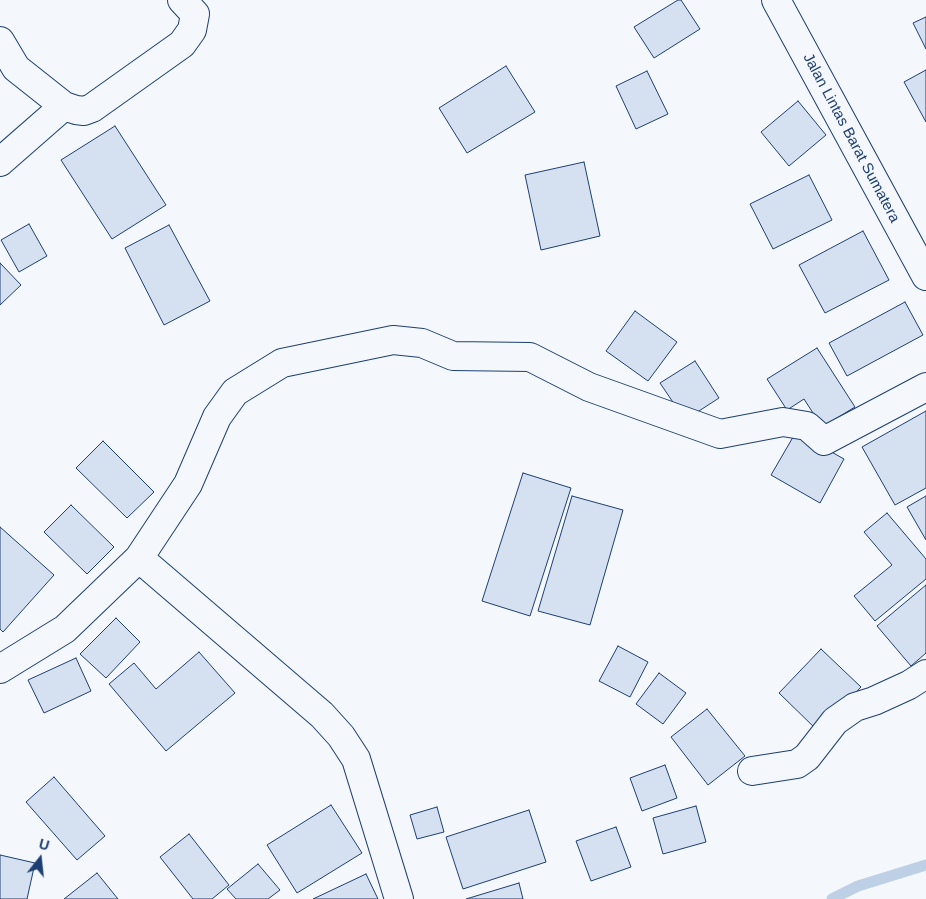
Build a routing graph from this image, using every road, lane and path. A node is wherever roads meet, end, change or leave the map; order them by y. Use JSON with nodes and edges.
{"nodes":[{"id":1,"x":182,"y":0,"type":"edge"},
{"id":2,"x":776,"y":0,"type":"edge"},
{"id":3,"x":0,"y":41,"type":"edge"},
{"id":4,"x":64,"y":106,"type":"junction"},
{"id":5,"x":0,"y":162,"type":"edge"},
{"id":6,"x":918,"y":251,"type":"edge"},
{"id":7,"x":926,"y":276,"type":"edge"},
{"id":8,"x":926,"y":387,"type":"edge"},
{"id":9,"x":140,"y":558,"type":"junction"},
{"id":10,"x":0,"y":669,"type":"edge"},
{"id":11,"x":926,"y":674,"type":"edge"},
{"id":12,"x":752,"y":771,"type":"dead end"},
{"id":13,"x":399,"y":899,"type":"edge"}],
"edges":[{"from":1,"to":4,"type":"main road"},
{"from":2,"to":6,"type":"main road","name":"Jalan Lintas Barat Sumatera"},
{"from":3,"to":4,"type":"main road"},
{"from":4,"to":5,"type":"main road"},
{"from":6,"to":7,"type":"main road","name":"Jalan Lintas Barat Sumatera"},
{"from":8,"to":9,"type":"main road"},
{"from":9,"to":10,"type":"main road"},
{"from":9,"to":13,"type":"main road"},
{"from":11,"to":12,"type":"main road"}]}
